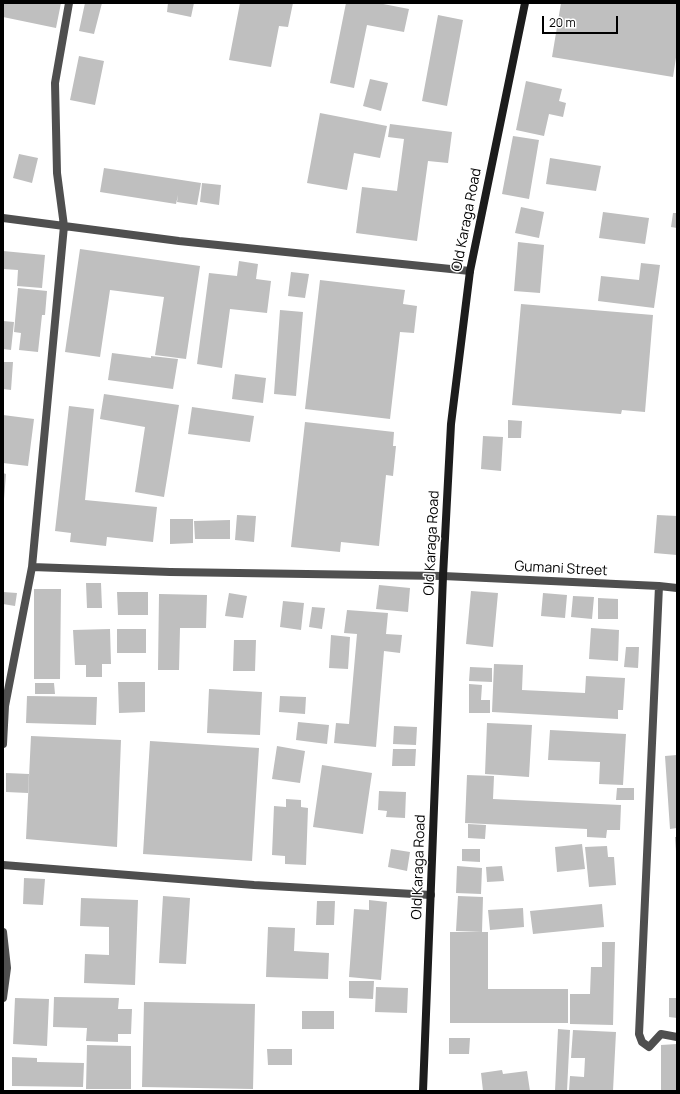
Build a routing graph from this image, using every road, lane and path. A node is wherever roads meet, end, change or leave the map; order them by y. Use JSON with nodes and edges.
{"nodes":[{"id":1,"x":69,"y":3,"type":"edge"},
{"id":2,"x":524,"y":3,"type":"edge"},
{"id":3,"x":3,"y":218,"type":"edge"},
{"id":4,"x":64,"y":226,"type":"junction"},
{"id":5,"x":470,"y":272,"type":"junction"},
{"id":6,"x":32,"y":567,"type":"junction"},
{"id":7,"x":443,"y":576,"type":"junction"},
{"id":8,"x":659,"y":586,"type":"junction"},
{"id":9,"x":677,"y":588,"type":"edge"},
{"id":10,"x":4,"y":706,"type":"edge"},
{"id":11,"x":3,"y":744,"type":"edge"},
{"id":12,"x":3,"y":865,"type":"edge"},
{"id":13,"x":431,"y":895,"type":"junction"},
{"id":14,"x":3,"y":932,"type":"edge"},
{"id":15,"x":3,"y":998,"type":"edge"},
{"id":16,"x":677,"y":1037,"type":"edge"},
{"id":17,"x":423,"y":1091,"type":"edge"}],
"edges":[{"from":1,"to":4,"type":"street"},
{"from":2,"to":5,"type":"street","name":"Old Karaga Road"},
{"from":3,"to":4,"type":"street"},
{"from":4,"to":5,"type":"street"},
{"from":4,"to":6,"type":"street"},
{"from":5,"to":7,"type":"street","name":"Old Karaga Road"},
{"from":6,"to":7,"type":"street","name":"Gumani Street"},
{"from":6,"to":10,"type":"street"},
{"from":7,"to":8,"type":"street","name":"Gumani Street"},
{"from":7,"to":13,"type":"street","name":"Old Karaga Road"},
{"from":8,"to":9,"type":"street","name":"Gumani Street"},
{"from":8,"to":16,"type":"street"},
{"from":10,"to":11,"type":"street"},
{"from":12,"to":13,"type":"street"},
{"from":13,"to":17,"type":"street","name":"Old Karaga Road"},
{"from":14,"to":15,"type":"street"}]}
